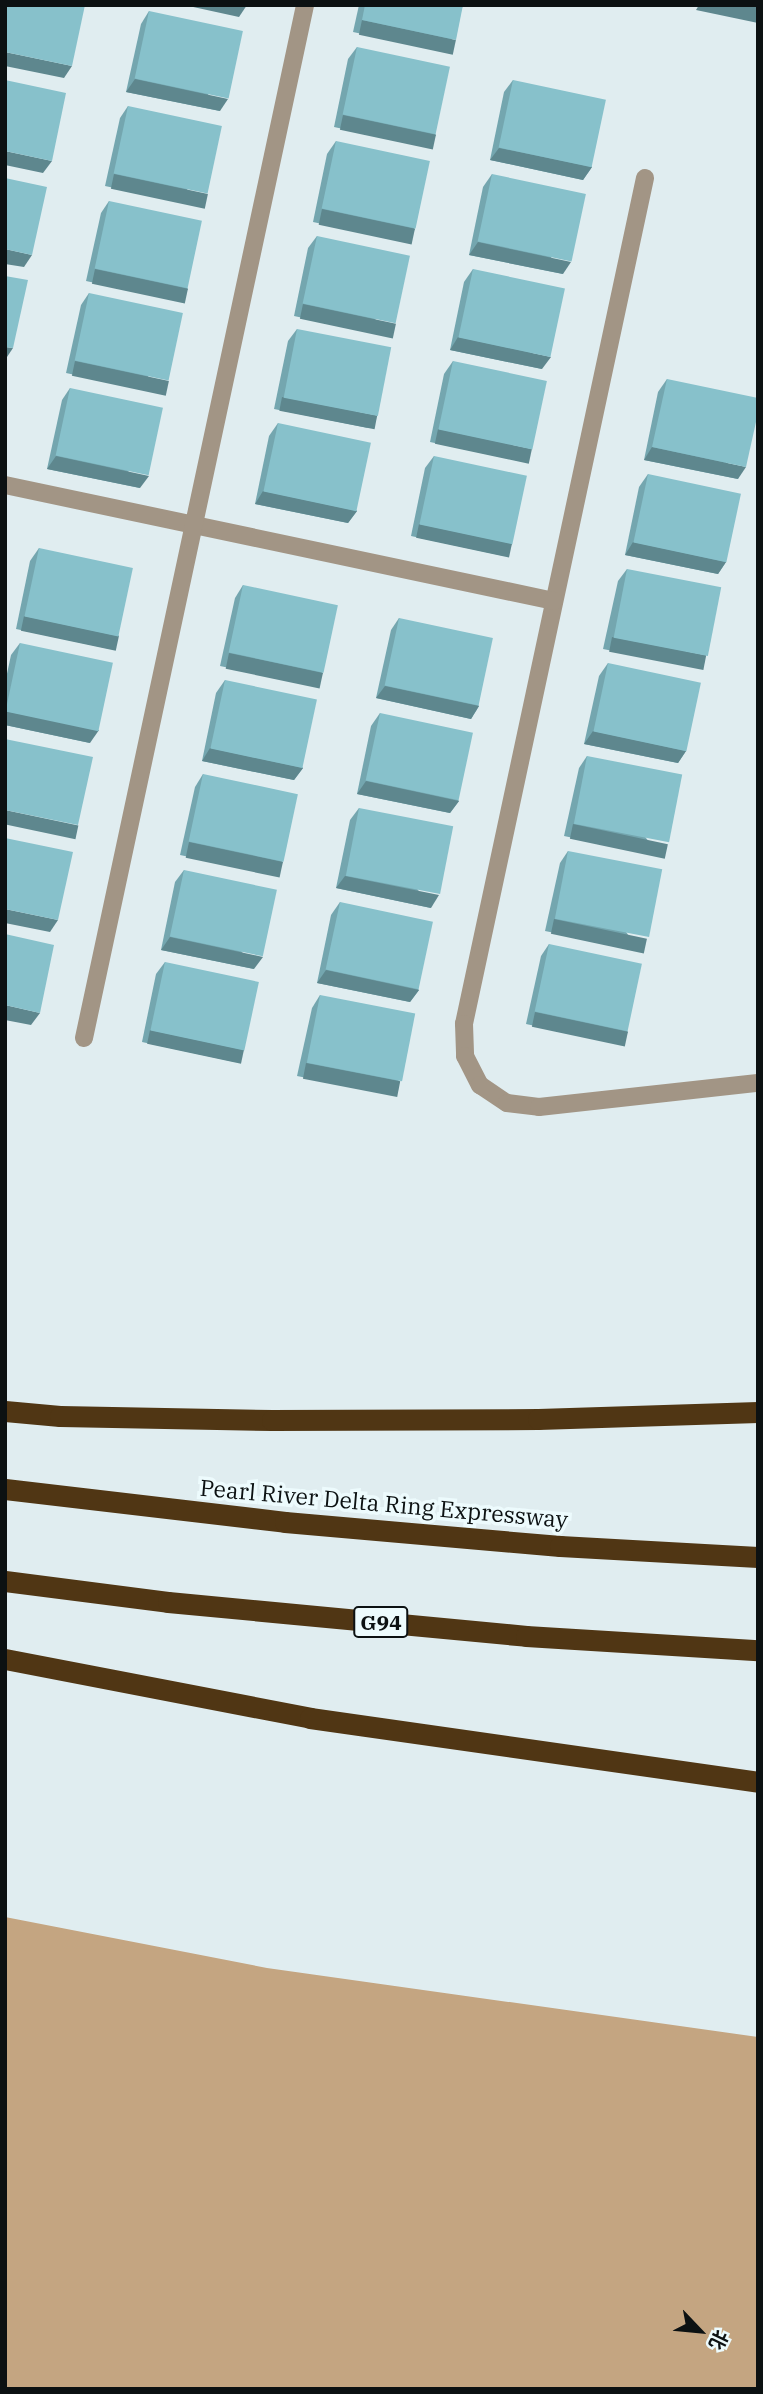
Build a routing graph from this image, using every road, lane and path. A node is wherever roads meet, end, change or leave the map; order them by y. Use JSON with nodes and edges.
{"nodes":[{"id":1,"x":305,"y":5,"type":"edge"},
{"id":2,"x":645,"y":178,"type":"dead end"},
{"id":3,"x":5,"y":485,"type":"edge"},
{"id":4,"x":194,"y":525,"type":"junction"},
{"id":5,"x":554,"y":601,"type":"junction"},
{"id":6,"x":84,"y":1038,"type":"dead end"},
{"id":7,"x":758,"y":1083,"type":"edge"},
{"id":8,"x":5,"y":1411,"type":"edge"},
{"id":9,"x":758,"y":1412,"type":"edge"},
{"id":10,"x":5,"y":1489,"type":"edge"},
{"id":11,"x":758,"y":1557,"type":"edge"},
{"id":12,"x":5,"y":1581,"type":"edge"},
{"id":13,"x":758,"y":1650,"type":"edge"},
{"id":14,"x":5,"y":1660,"type":"edge"},
{"id":15,"x":758,"y":1782,"type":"edge"}],
"edges":[{"from":1,"to":4,"type":"lane"},
{"from":2,"to":5,"type":"lane"},
{"from":3,"to":4,"type":"lane"},
{"from":4,"to":5,"type":"lane"},
{"from":4,"to":6,"type":"lane"},
{"from":5,"to":7,"type":"lane"},
{"from":8,"to":9,"type":"highway"},
{"from":10,"to":11,"type":"highway","name":"Pearl River Delta Ring Expressway"},
{"from":12,"to":13,"type":"highway","number":"G94"},
{"from":14,"to":15,"type":"highway"}]}
